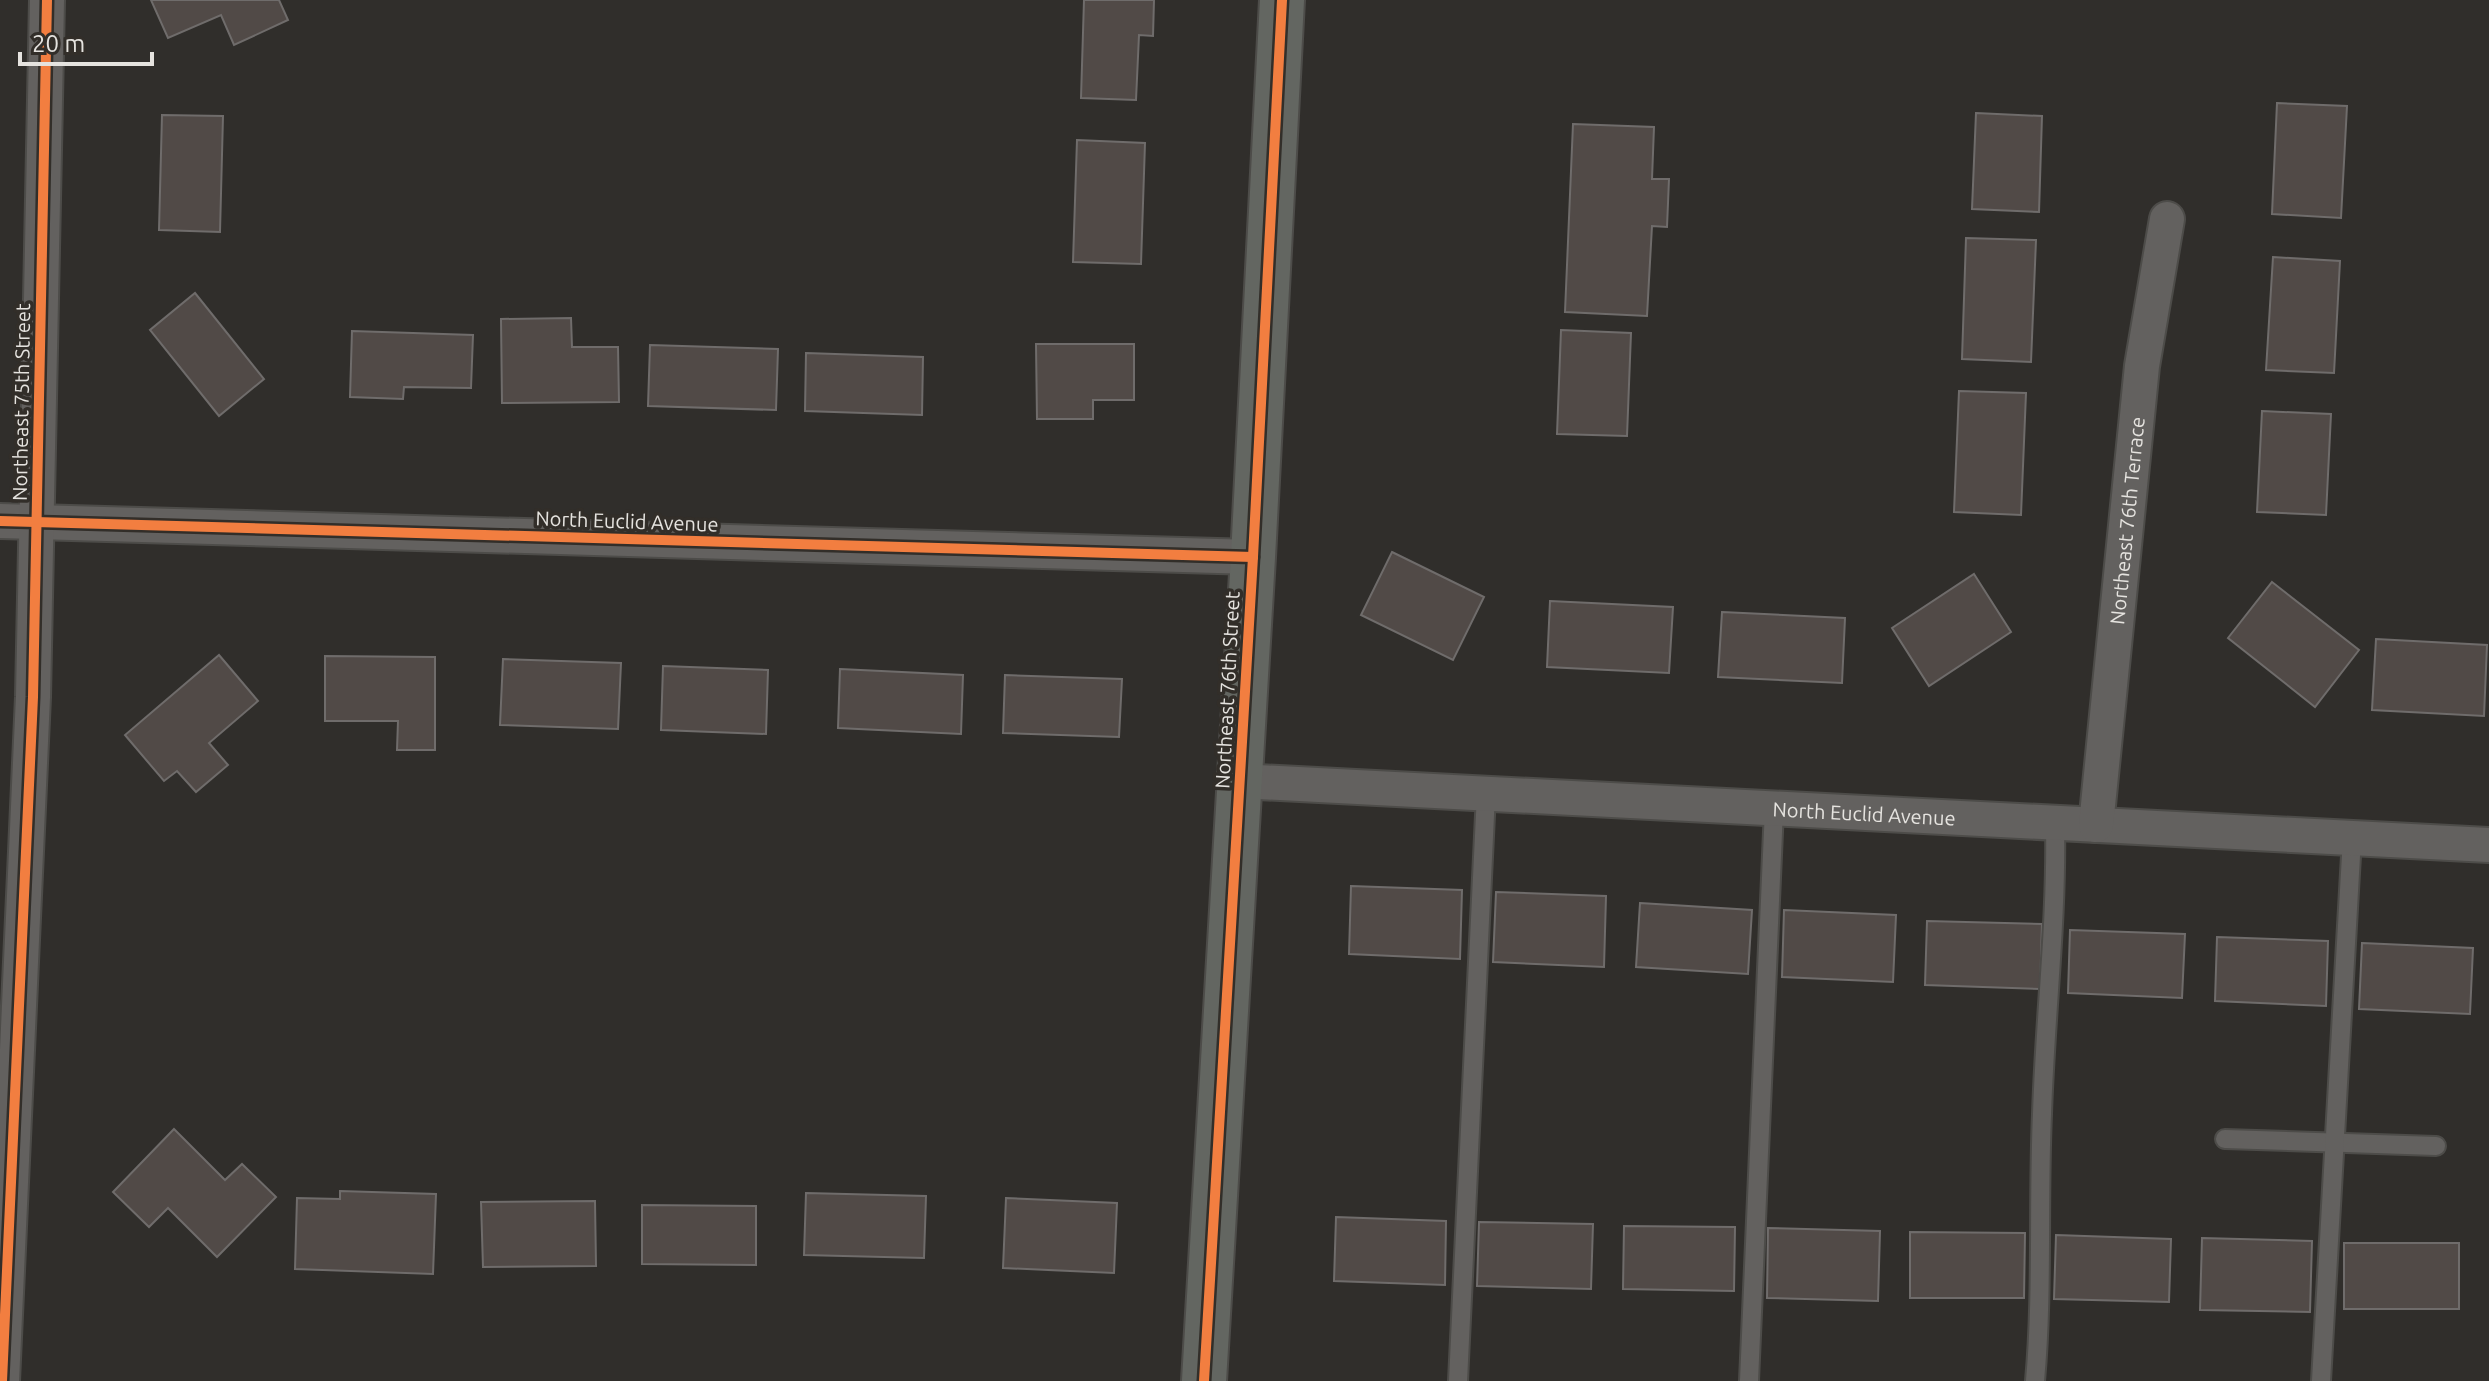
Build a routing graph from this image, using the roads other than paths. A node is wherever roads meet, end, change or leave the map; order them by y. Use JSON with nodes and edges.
{"nodes":[{"id":1,"x":47,"y":0,"type":"edge"},
{"id":2,"x":1282,"y":0,"type":"edge"},
{"id":3,"x":2167,"y":219,"type":"dead end"},
{"id":4,"x":0,"y":521,"type":"edge"},
{"id":5,"x":37,"y":522,"type":"junction"},
{"id":6,"x":1253,"y":557,"type":"junction"},
{"id":7,"x":1239,"y":781,"type":"junction"},
{"id":8,"x":1486,"y":794,"type":"junction"},
{"id":9,"x":1774,"y":809,"type":"junction"},
{"id":10,"x":2055,"y":824,"type":"junction"},
{"id":11,"x":2096,"y":825,"type":"junction"},
{"id":12,"x":2352,"y":838,"type":"junction"},
{"id":13,"x":2489,"y":845,"type":"edge"},
{"id":14,"x":2225,"y":1139,"type":"dead end"},
{"id":15,"x":2335,"y":1143,"type":"junction"},
{"id":16,"x":2436,"y":1146,"type":"dead end"},
{"id":17,"x":2,"y":1381,"type":"edge"},
{"id":18,"x":1204,"y":1381,"type":"edge"},
{"id":19,"x":1458,"y":1381,"type":"edge"},
{"id":20,"x":1749,"y":1381,"type":"edge"},
{"id":21,"x":2035,"y":1381,"type":"edge"},
{"id":22,"x":2321,"y":1381,"type":"edge"}],
"edges":[{"from":1,"to":5,"type":"street","name":"Northeast 75th Street"},
{"from":2,"to":6,"type":"street","name":"Northeast 76th Street"},
{"from":3,"to":11,"type":"street","name":"Northeast 76th Terrace"},
{"from":4,"to":5,"type":"street","name":"North Euclid Avenue"},
{"from":5,"to":6,"type":"street","name":"North Euclid Avenue"},
{"from":5,"to":17,"type":"street","name":"Northeast 75th Street"},
{"from":6,"to":7,"type":"street","name":"Northeast 76th Street"},
{"from":7,"to":8,"type":"street","name":"North Euclid Avenue"},
{"from":7,"to":18,"type":"street","name":"Northeast 76th Street"},
{"from":8,"to":9,"type":"street","name":"North Euclid Avenue"},
{"from":8,"to":19,"type":"lane"},
{"from":9,"to":10,"type":"street","name":"North Euclid Avenue"},
{"from":9,"to":20,"type":"lane"},
{"from":10,"to":11,"type":"street","name":"North Euclid Avenue"},
{"from":10,"to":21,"type":"lane"},
{"from":11,"to":12,"type":"street","name":"North Euclid Avenue"},
{"from":12,"to":13,"type":"street","name":"North Euclid Avenue"},
{"from":12,"to":15,"type":"lane"},
{"from":14,"to":15,"type":"lane"},
{"from":15,"to":16,"type":"lane"},
{"from":15,"to":22,"type":"lane"}]}
